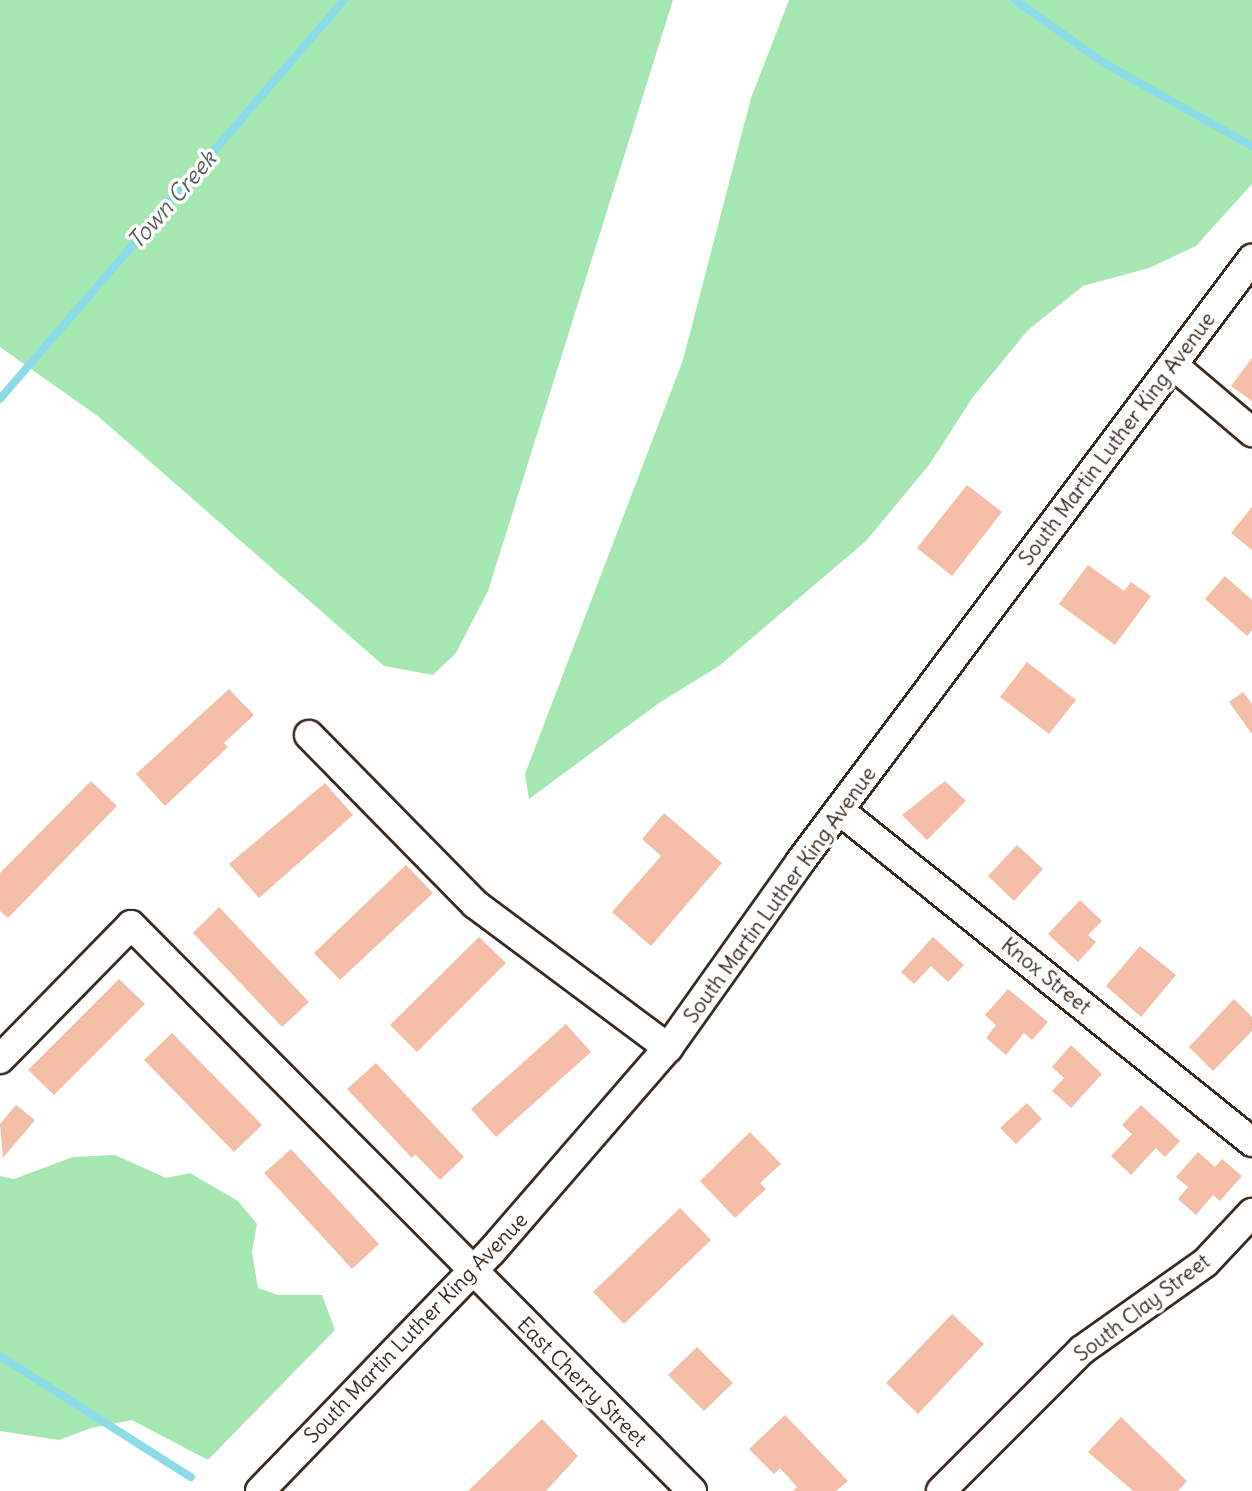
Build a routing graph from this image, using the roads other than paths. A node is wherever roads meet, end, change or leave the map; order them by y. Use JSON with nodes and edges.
{"nodes":[{"id":1,"x":1252,"y":259,"type":"edge"},
{"id":2,"x":1173,"y":365,"type":"junction"},
{"id":3,"x":1252,"y":432,"type":"edge"},
{"id":4,"x":309,"y":735,"type":"dead end"},
{"id":5,"x":839,"y":810,"type":"junction"},
{"id":6,"x":668,"y":1048,"type":"junction"},
{"id":7,"x":0,"y":1059,"type":"edge"},
{"id":8,"x":1252,"y":1142,"type":"edge"},
{"id":9,"x":1252,"y":1213,"type":"edge"},
{"id":10,"x":471,"y":1272,"type":"junction"},
{"id":11,"x":260,"y":1491,"type":"edge"},
{"id":12,"x":692,"y":1491,"type":"edge"},
{"id":13,"x":941,"y":1491,"type":"edge"}],
"edges":[{"from":1,"to":2,"type":"street","name":"South Martin Luther King Avenue"},
{"from":2,"to":3,"type":"street"},
{"from":2,"to":5,"type":"street","name":"South Martin Luther King Avenue"},
{"from":4,"to":6,"type":"street"},
{"from":5,"to":6,"type":"street","name":"South Martin Luther King Avenue"},
{"from":5,"to":8,"type":"street","name":"Knox Street"},
{"from":6,"to":10,"type":"street","name":"South Martin Luther King Avenue"},
{"from":7,"to":10,"type":"street","name":"East Cherry Street"},
{"from":9,"to":13,"type":"street","name":"South Clay Street"},
{"from":10,"to":11,"type":"street","name":"South Martin Luther King Avenue"},
{"from":10,"to":12,"type":"street","name":"East Cherry Street"}]}
